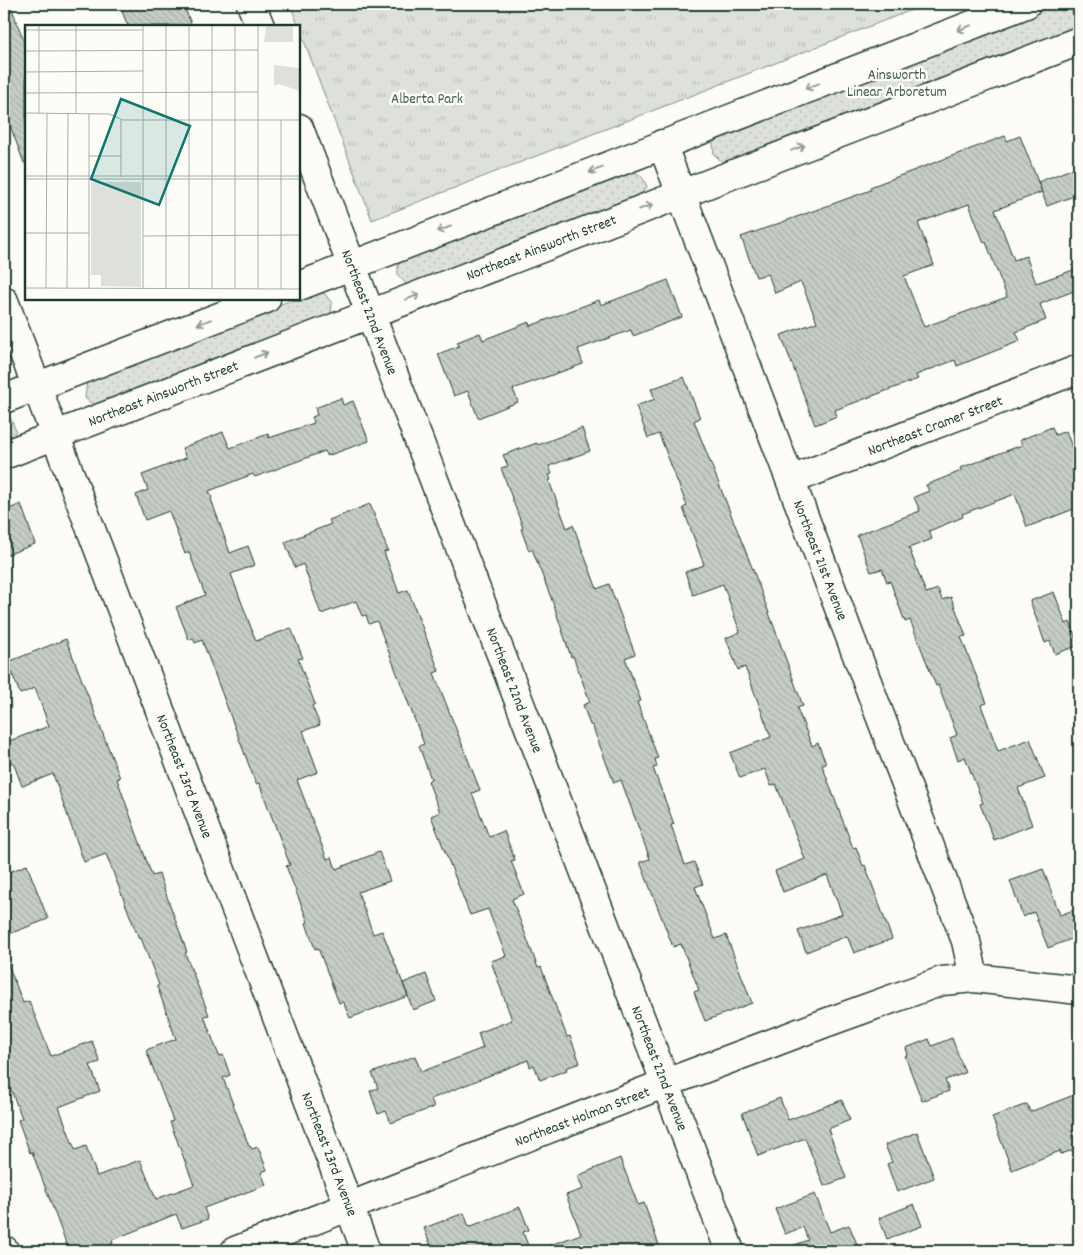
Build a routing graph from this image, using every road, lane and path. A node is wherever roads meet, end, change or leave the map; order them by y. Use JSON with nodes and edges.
{"nodes":[{"id":1,"x":251,"y":4,"type":"edge"},
{"id":2,"x":1026,"y":4,"type":"edge"},
{"id":3,"x":260,"y":25,"type":"edge"},
{"id":4,"x":1079,"y":41,"type":"edge"},
{"id":5,"x":300,"y":131,"type":"edge"},
{"id":6,"x":662,"y":144,"type":"junction"},
{"id":7,"x":681,"y":193,"type":"junction"},
{"id":8,"x":351,"y":266,"type":"junction"},
{"id":9,"x":300,"y":286,"type":"edge"},
{"id":10,"x":263,"y":300,"type":"edge"},
{"id":11,"x":4,"y":301,"type":"edge"},
{"id":12,"x":371,"y":313,"type":"junction"},
{"id":13,"x":1079,"y":369,"type":"edge"},
{"id":14,"x":36,"y":386,"type":"junction"},
{"id":15,"x":4,"y":399,"type":"edge"},
{"id":16,"x":54,"y":435,"type":"junction"},
{"id":17,"x":4,"y":455,"type":"edge"},
{"id":18,"x":790,"y":480,"type":"junction"},
{"id":19,"x":974,"y":978,"type":"junction"},
{"id":20,"x":1079,"y":990,"type":"edge"},
{"id":21,"x":666,"y":1083,"type":"junction"},
{"id":22,"x":350,"y":1207,"type":"junction"},
{"id":23,"x":235,"y":1251,"type":"edge"},
{"id":24,"x":366,"y":1251,"type":"edge"},
{"id":25,"x":730,"y":1251,"type":"edge"}],
"edges":[{"from":1,"to":3,"type":"street"},
{"from":2,"to":6,"type":"street","one_way":true},
{"from":7,"to":4,"type":"street","name":"Northeast Ainsworth Street","one_way":true},
{"from":5,"to":8,"type":"street","name":"Northeast 22nd Avenue"},
{"from":6,"to":7,"type":"street","name":"Northeast 21st Avenue"},
{"from":6,"to":8,"type":"street","one_way":true},
{"from":12,"to":7,"type":"street","name":"Northeast Ainsworth Street","one_way":true},
{"from":7,"to":18,"type":"street","name":"Northeast 21st Avenue"},
{"from":8,"to":9,"type":"street"},
{"from":8,"to":12,"type":"street","name":"Northeast 22nd Avenue"},
{"from":10,"to":14,"type":"street","one_way":true},
{"from":11,"to":14,"type":"street","name":"Northeast 23rd Avenue"},
{"from":16,"to":12,"type":"street","name":"Northeast Ainsworth Street","one_way":true},
{"from":12,"to":21,"type":"street","name":"Northeast 22nd Avenue"},
{"from":13,"to":18,"type":"street","name":"Northeast Cramer Street"},
{"from":14,"to":15,"type":"street"},
{"from":14,"to":16,"type":"street","name":"Northeast 23rd Avenue"},
{"from":16,"to":17,"type":"street","name":"Northeast Ainsworth Street"},
{"from":16,"to":22,"type":"street","name":"Northeast 23rd Avenue"},
{"from":18,"to":19,"type":"street","name":"Northeast 21st Avenue"},
{"from":19,"to":20,"type":"street","name":"Northeast Holman Street"},
{"from":19,"to":21,"type":"street","name":"Northeast Holman Street"},
{"from":21,"to":22,"type":"street","name":"Northeast Holman Street"},
{"from":21,"to":25,"type":"street","name":"Northeast 22nd Avenue"},
{"from":22,"to":23,"type":"street","name":"Northeast Holman Street"},
{"from":22,"to":24,"type":"street","name":"Northeast 23rd Avenue"}]}
